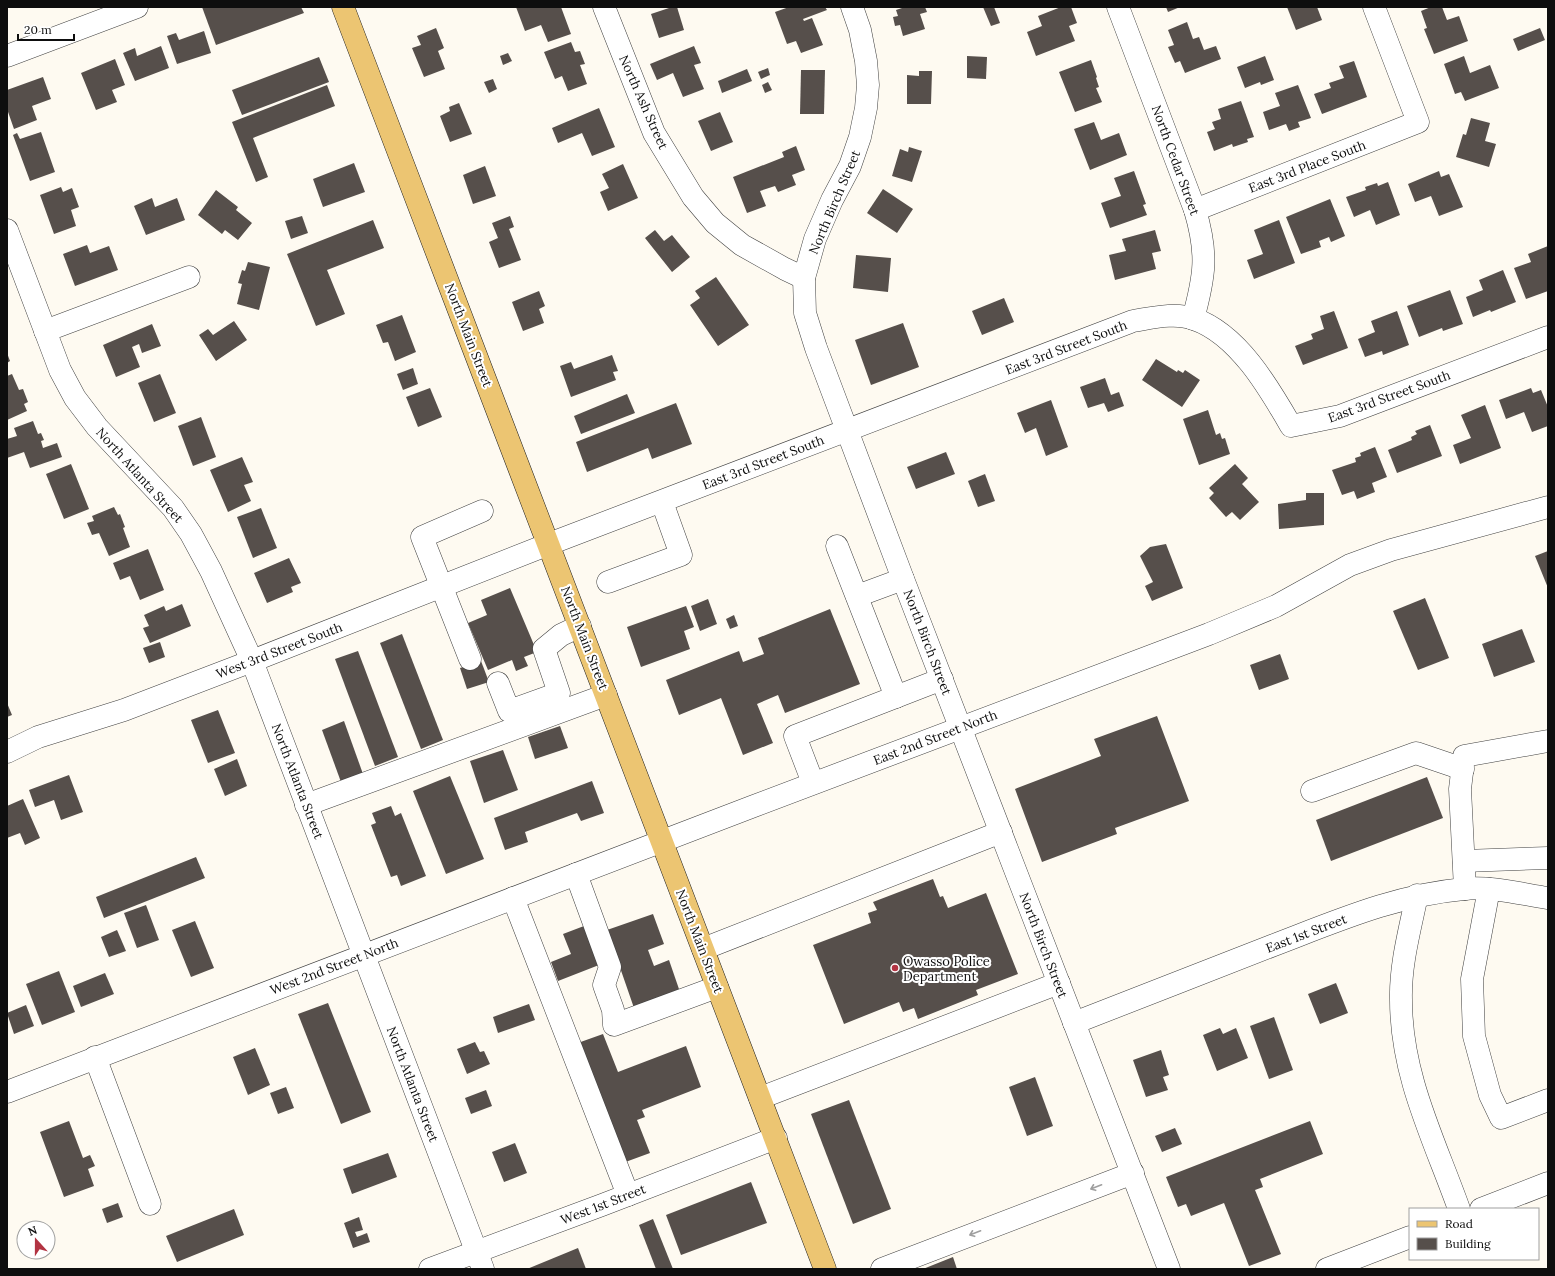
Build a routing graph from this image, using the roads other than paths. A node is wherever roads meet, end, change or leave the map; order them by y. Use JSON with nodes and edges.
{"nodes":[{"id":1,"x":137,"y":7,"type":"edge"},
{"id":2,"x":343,"y":7,"type":"edge"},
{"id":3,"x":604,"y":7,"type":"edge"},
{"id":4,"x":852,"y":7,"type":"edge"},
{"id":5,"x":1118,"y":7,"type":"edge"},
{"id":6,"x":1374,"y":7,"type":"edge"},
{"id":7,"x":7,"y":56,"type":"edge"},
{"id":8,"x":1195,"y":210,"type":"junction"},
{"id":9,"x":7,"y":230,"type":"edge"},
{"id":10,"x":189,"y":277,"type":"dead end"},
{"id":11,"x":804,"y":278,"type":"junction"},
{"id":12,"x":1193,"y":318,"type":"junction"},
{"id":13,"x":45,"y":331,"type":"junction"},
{"id":14,"x":1548,"y":337,"type":"edge"},
{"id":15,"x":847,"y":430,"type":"junction"},
{"id":16,"x":662,"y":502,"type":"junction"},
{"id":17,"x":1548,"y":507,"type":"edge"},
{"id":18,"x":482,"y":511,"type":"dead end"},
{"id":19,"x":549,"y":544,"type":"junction"},
{"id":20,"x":837,"y":546,"type":"dead end"},
{"id":21,"x":903,"y":579,"type":"junction"},
{"id":22,"x":608,"y":582,"type":"dead end"},
{"id":23,"x":441,"y":586,"type":"junction"},
{"id":24,"x":857,"y":596,"type":"junction"},
{"id":25,"x":580,"y":626,"type":"junction"},
{"id":26,"x":470,"y":659,"type":"dead end"},
{"id":27,"x":252,"y":661,"type":"junction"},
{"id":28,"x":942,"y":679,"type":"junction"},
{"id":29,"x":498,"y":683,"type":"dead end"},
{"id":30,"x":606,"y":695,"type":"junction"},
{"id":31,"x":896,"y":697,"type":"junction"},
{"id":32,"x":960,"y":727,"type":"junction"},
{"id":33,"x":1548,"y":741,"type":"edge"},
{"id":34,"x":7,"y":752,"type":"edge"},
{"id":35,"x":1462,"y":769,"type":"junction"},
{"id":36,"x":814,"y":783,"type":"junction"},
{"id":37,"x":1312,"y":791,"type":"dead end"},
{"id":38,"x":306,"y":805,"type":"junction"},
{"id":39,"x":1000,"y":832,"type":"junction"},
{"id":40,"x":661,"y":841,"type":"junction"},
{"id":41,"x":1548,"y":858,"type":"edge"},
{"id":42,"x":1464,"y":861,"type":"junction"},
{"id":43,"x":576,"y":874,"type":"junction"},
{"id":44,"x":1465,"y":889,"type":"junction"},
{"id":45,"x":1489,"y":889,"type":"junction"},
{"id":46,"x":1417,"y":895,"type":"junction"},
{"id":47,"x":513,"y":898,"type":"junction"},
{"id":48,"x":1548,"y":898,"type":"edge"},
{"id":49,"x":703,"y":949,"type":"junction"},
{"id":50,"x":364,"y":954,"type":"junction"},
{"id":51,"x":1059,"y":983,"type":"junction"},
{"id":52,"x":718,"y":987,"type":"junction"},
{"id":53,"x":1074,"y":1023,"type":"junction"},
{"id":54,"x":95,"y":1057,"type":"junction"},
{"id":55,"x":7,"y":1092,"type":"edge"},
{"id":56,"x":760,"y":1098,"type":"junction"},
{"id":57,"x":1548,"y":1100,"type":"edge"},
{"id":58,"x":776,"y":1138,"type":"junction"},
{"id":59,"x":1133,"y":1173,"type":"junction"},
{"id":60,"x":1548,"y":1183,"type":"edge"},
{"id":61,"x":628,"y":1195,"type":"junction"},
{"id":62,"x":150,"y":1204,"type":"dead end"},
{"id":63,"x":1459,"y":1208,"type":"edge"},
{"id":64,"x":1484,"y":1208,"type":"edge"},
{"id":65,"x":1409,"y":1236,"type":"edge"},
{"id":66,"x":480,"y":1260,"type":"edge"},
{"id":67,"x":430,"y":1269,"type":"edge"},
{"id":68,"x":825,"y":1269,"type":"edge"},
{"id":69,"x":882,"y":1269,"type":"edge"},
{"id":70,"x":1169,"y":1269,"type":"edge"},
{"id":71,"x":1327,"y":1269,"type":"edge"}],
"edges":[{"from":1,"to":7,"type":"street"},
{"from":2,"to":19,"type":"main road","name":"North Main Street"},
{"from":3,"to":11,"type":"street","name":"North Ash Street"},
{"from":4,"to":11,"type":"street","name":"North Birch Street"},
{"from":5,"to":8,"type":"street","name":"North Cedar Street"},
{"from":6,"to":8,"type":"street","name":"East 3rd Place South"},
{"from":8,"to":12,"type":"street","name":"North Cedar Street"},
{"from":9,"to":13,"type":"street","name":"North Atlanta Street"},
{"from":10,"to":13,"type":"street"},
{"from":11,"to":15,"type":"street","name":"North Birch Street"},
{"from":12,"to":14,"type":"street","name":"East 3rd Street South"},
{"from":12,"to":15,"type":"street","name":"East 3rd Street South"},
{"from":13,"to":27,"type":"street","name":"North Atlanta Street"},
{"from":15,"to":16,"type":"street","name":"East 3rd Street South"},
{"from":15,"to":21,"type":"street","name":"North Birch Street"},
{"from":16,"to":19,"type":"street","name":"East 3rd Street South"},
{"from":16,"to":22,"type":"street"},
{"from":17,"to":32,"type":"street","name":"East 2nd Street North"},
{"from":18,"to":23,"type":"street"},
{"from":19,"to":23,"type":"street","name":"West 3rd Street South"},
{"from":19,"to":25,"type":"main road","name":"North Main Street"},
{"from":20,"to":24,"type":"street"},
{"from":21,"to":24,"type":"street"},
{"from":21,"to":28,"type":"street","name":"North Birch Street"},
{"from":23,"to":26,"type":"street"},
{"from":23,"to":27,"type":"street","name":"West 3rd Street South"},
{"from":24,"to":31,"type":"street"},
{"from":25,"to":29,"type":"street"},
{"from":25,"to":30,"type":"main road","name":"North Main Street"},
{"from":27,"to":34,"type":"street","name":"West 3rd Street South"},
{"from":27,"to":38,"type":"street","name":"North Atlanta Street"},
{"from":28,"to":31,"type":"street"},
{"from":28,"to":32,"type":"street","name":"North Birch Street"},
{"from":30,"to":38,"type":"street"},
{"from":30,"to":40,"type":"main road","name":"North Main Street"},
{"from":31,"to":36,"type":"street"},
{"from":32,"to":36,"type":"street","name":"East 2nd Street North"},
{"from":32,"to":39,"type":"street","name":"North Birch Street"},
{"from":33,"to":35,"type":"street"},
{"from":35,"to":37,"type":"street"},
{"from":35,"to":42,"type":"street"},
{"from":36,"to":40,"type":"street","name":"East 2nd Street North"},
{"from":38,"to":50,"type":"street","name":"North Atlanta Street"},
{"from":39,"to":49,"type":"street"},
{"from":39,"to":51,"type":"street","name":"North Birch Street"},
{"from":40,"to":43,"type":"street","name":"West 2nd Street North"},
{"from":40,"to":49,"type":"main road","name":"North Main Street"},
{"from":41,"to":42,"type":"street"},
{"from":42,"to":44,"type":"street"},
{"from":43,"to":47,"type":"street","name":"West 2nd Street North"},
{"from":43,"to":52,"type":"street"},
{"from":44,"to":45,"type":"street","name":"East 1st Street"},
{"from":44,"to":46,"type":"street","name":"East 1st Street"},
{"from":45,"to":48,"type":"street","name":"East 1st Street"},
{"from":45,"to":57,"type":"street"},
{"from":46,"to":53,"type":"street","name":"East 1st Street"},
{"from":46,"to":63,"type":"street"},
{"from":47,"to":50,"type":"street","name":"West 2nd Street North"},
{"from":47,"to":61,"type":"street"},
{"from":49,"to":52,"type":"main road","name":"North Main Street"},
{"from":50,"to":54,"type":"street","name":"West 2nd Street North"},
{"from":50,"to":66,"type":"street","name":"North Atlanta Street"},
{"from":51,"to":53,"type":"street","name":"North Birch Street"},
{"from":51,"to":56,"type":"street"},
{"from":52,"to":56,"type":"main road","name":"North Main Street"},
{"from":53,"to":59,"type":"street","name":"North Birch Street"},
{"from":54,"to":55,"type":"street","name":"West 2nd Street North"},
{"from":54,"to":62,"type":"street"},
{"from":56,"to":58,"type":"main road","name":"North Main Street"},
{"from":58,"to":61,"type":"street","name":"West 1st Street"},
{"from":58,"to":68,"type":"main road","name":"North Main Street"},
{"from":59,"to":69,"type":"street","one_way":true},
{"from":59,"to":70,"type":"street","name":"North Birch Street"},
{"from":60,"to":64,"type":"street"},
{"from":61,"to":66,"type":"street","name":"West 1st Street"},
{"from":65,"to":71,"type":"street"},
{"from":66,"to":67,"type":"street","name":"West 1st Street"}]}
